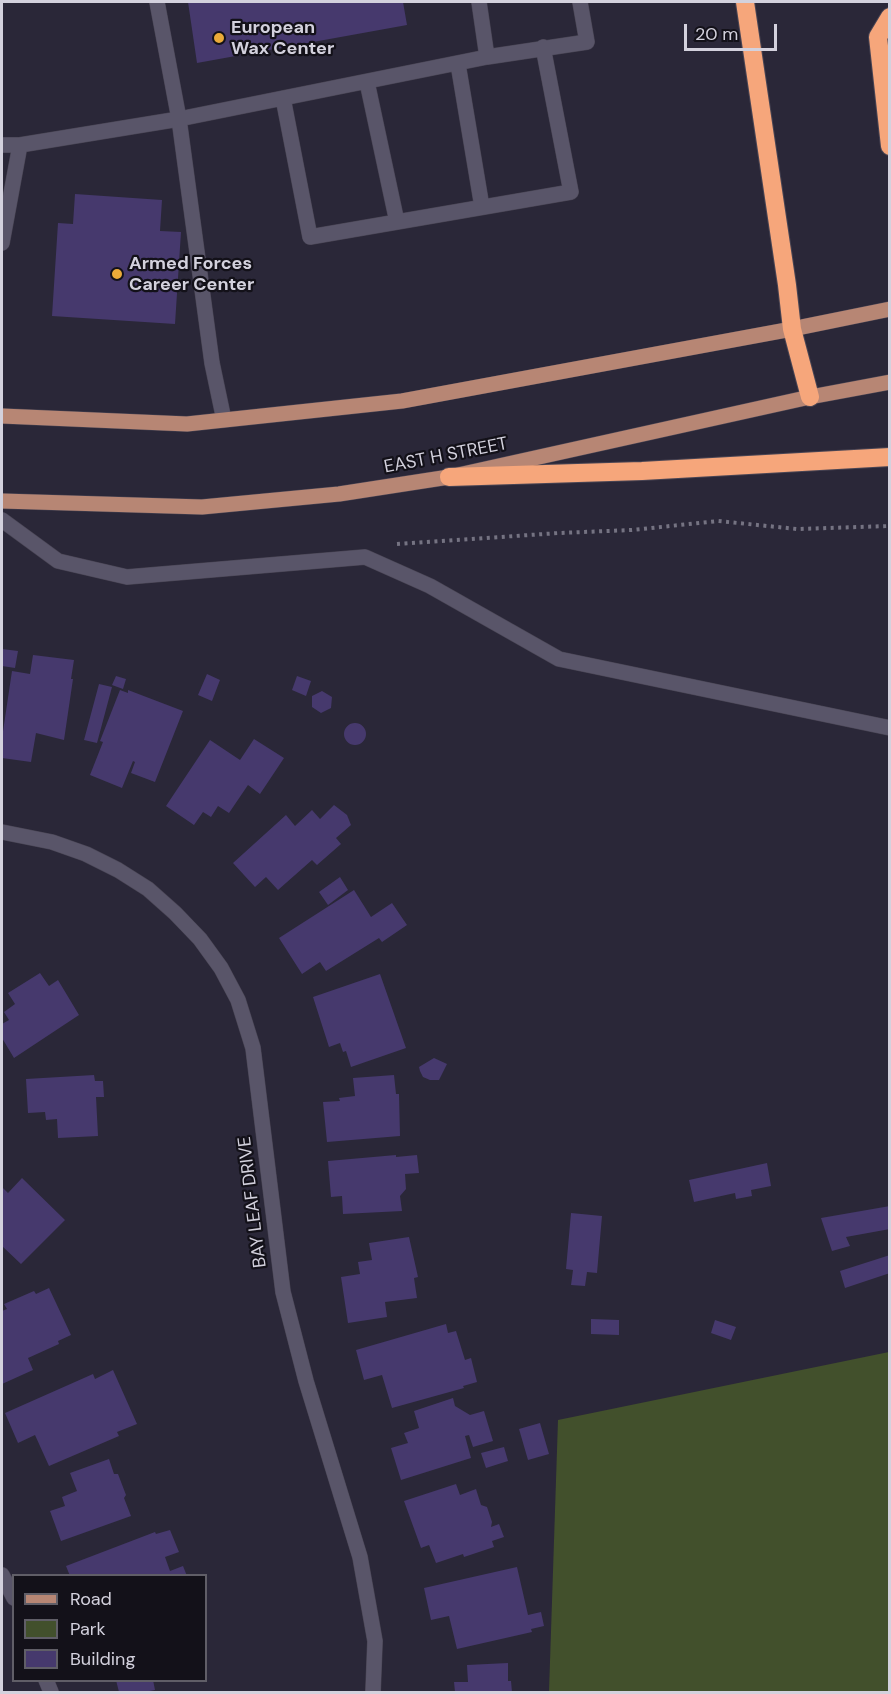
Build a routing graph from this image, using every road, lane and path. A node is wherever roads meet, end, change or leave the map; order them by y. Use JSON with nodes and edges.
{"nodes":[{"id":1,"x":157,"y":2,"type":"edge"},
{"id":2,"x":479,"y":2,"type":"edge"},
{"id":3,"x":580,"y":2,"type":"edge"},
{"id":4,"x":745,"y":2,"type":"edge"},
{"id":5,"x":890,"y":17,"type":"edge"},
{"id":6,"x":543,"y":47,"type":"junction"},
{"id":7,"x":487,"y":57,"type":"junction"},
{"id":8,"x":458,"y":64,"type":"junction"},
{"id":9,"x":367,"y":82,"type":"junction"},
{"id":10,"x":283,"y":98,"type":"junction"},
{"id":11,"x":179,"y":118,"type":"junction"},
{"id":12,"x":20,"y":144,"type":"junction"},
{"id":13,"x":2,"y":146,"type":"edge"},
{"id":14,"x":890,"y":146,"type":"edge"},
{"id":15,"x":483,"y":207,"type":"junction"},
{"id":16,"x":397,"y":222,"type":"junction"},
{"id":17,"x":2,"y":243,"type":"edge"},
{"id":18,"x":890,"y":309,"type":"edge"},
{"id":19,"x":792,"y":329,"type":"junction"},
{"id":20,"x":890,"y":382,"type":"edge"},
{"id":21,"x":810,"y":397,"type":"junction"},
{"id":22,"x":2,"y":416,"type":"edge"},
{"id":23,"x":224,"y":420,"type":"junction"},
{"id":24,"x":890,"y":457,"type":"edge"},
{"id":25,"x":449,"y":477,"type":"junction"},
{"id":26,"x":2,"y":501,"type":"edge"},
{"id":27,"x":2,"y":520,"type":"edge"},
{"id":28,"x":890,"y":526,"type":"edge"},
{"id":29,"x":392,"y":545,"type":"dead end"},
{"id":30,"x":890,"y":728,"type":"edge"},
{"id":31,"x":2,"y":832,"type":"edge"},
{"id":32,"x":2,"y":1575,"type":"edge"},
{"id":33,"x":12,"y":1594,"type":"edge"},
{"id":34,"x":373,"y":1692,"type":"edge"}],
"edges":[{"from":1,"to":11,"type":"street"},
{"from":2,"to":7,"type":"street"},
{"from":3,"to":6,"type":"street"},
{"from":4,"to":19,"type":"highway"},
{"from":5,"to":14,"type":"highway"},
{"from":6,"to":7,"type":"street"},
{"from":6,"to":15,"type":"street"},
{"from":7,"to":8,"type":"street"},
{"from":8,"to":9,"type":"street"},
{"from":8,"to":15,"type":"street"},
{"from":9,"to":10,"type":"street"},
{"from":9,"to":16,"type":"street"},
{"from":10,"to":11,"type":"street"},
{"from":10,"to":16,"type":"street"},
{"from":11,"to":12,"type":"street"},
{"from":11,"to":23,"type":"street"},
{"from":12,"to":13,"type":"street"},
{"from":12,"to":17,"type":"street"},
{"from":15,"to":16,"type":"street"},
{"from":18,"to":19,"type":"main road"},
{"from":19,"to":21,"type":"highway"},
{"from":19,"to":23,"type":"main road"},
{"from":20,"to":21,"type":"main road","name":"EAST H STREET"},
{"from":21,"to":25,"type":"main road","name":"EAST H STREET"},
{"from":22,"to":23,"type":"main road"},
{"from":24,"to":25,"type":"highway"},
{"from":25,"to":26,"type":"main road","name":"EAST H STREET"},
{"from":27,"to":30,"type":"street"},
{"from":28,"to":29,"type":"path"},
{"from":31,"to":34,"type":"street","name":"BAY LEAF DRIVE"},
{"from":32,"to":33,"type":"street"}]}
